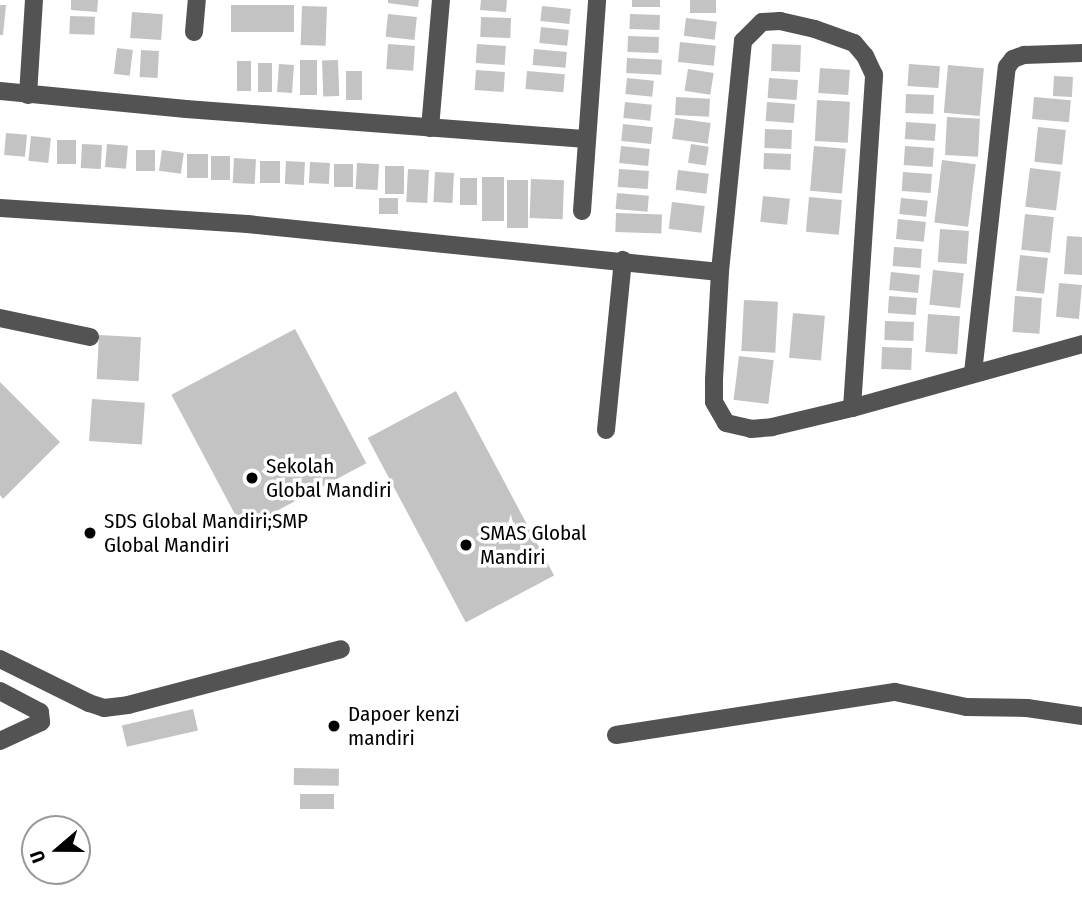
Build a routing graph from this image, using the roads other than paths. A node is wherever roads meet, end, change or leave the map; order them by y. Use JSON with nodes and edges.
{"nodes":[{"id":1,"x":34,"y":0,"type":"edge"},
{"id":2,"x":197,"y":0,"type":"edge"},
{"id":3,"x":441,"y":0,"type":"edge"},
{"id":4,"x":597,"y":0,"type":"edge"},
{"id":5,"x":194,"y":32,"type":"dead end"},
{"id":6,"x":1082,"y":53,"type":"edge"},
{"id":7,"x":0,"y":90,"type":"edge"},
{"id":8,"x":28,"y":95,"type":"junction"},
{"id":9,"x":430,"y":128,"type":"junction"},
{"id":10,"x":587,"y":139,"type":"junction"},
{"id":11,"x":0,"y":208,"type":"edge"},
{"id":12,"x":582,"y":211,"type":"dead end"},
{"id":13,"x":623,"y":260,"type":"junction"},
{"id":14,"x":720,"y":272,"type":"junction"},
{"id":15,"x":0,"y":318,"type":"edge"},
{"id":16,"x":90,"y":337,"type":"dead end"},
{"id":17,"x":1082,"y":344,"type":"edge"},
{"id":18,"x":973,"y":373,"type":"junction"},
{"id":19,"x":852,"y":408,"type":"junction"},
{"id":20,"x":606,"y":430,"type":"dead end"},
{"id":21,"x":341,"y":649,"type":"dead end"},
{"id":22,"x":0,"y":659,"type":"edge"},
{"id":23,"x":0,"y":691,"type":"edge"},
{"id":24,"x":1082,"y":716,"type":"edge"},
{"id":25,"x":616,"y":735,"type":"dead end"},
{"id":26,"x":0,"y":741,"type":"edge"}],
"edges":[{"from":1,"to":8,"type":"street"},
{"from":2,"to":5,"type":"street"},
{"from":3,"to":9,"type":"street"},
{"from":4,"to":10,"type":"street"},
{"from":6,"to":18,"type":"street"},
{"from":7,"to":8,"type":"street"},
{"from":8,"to":9,"type":"street"},
{"from":9,"to":10,"type":"street"},
{"from":10,"to":12,"type":"street"},
{"from":11,"to":13,"type":"street"},
{"from":13,"to":14,"type":"street"},
{"from":13,"to":20,"type":"street"},
{"from":14,"to":19,"type":"street"},
{"from":14,"to":19,"type":"street"},
{"from":15,"to":16,"type":"street"},
{"from":17,"to":18,"type":"street"},
{"from":18,"to":19,"type":"street"},
{"from":21,"to":22,"type":"street"},
{"from":23,"to":26,"type":"street"},
{"from":24,"to":25,"type":"street"}]}
